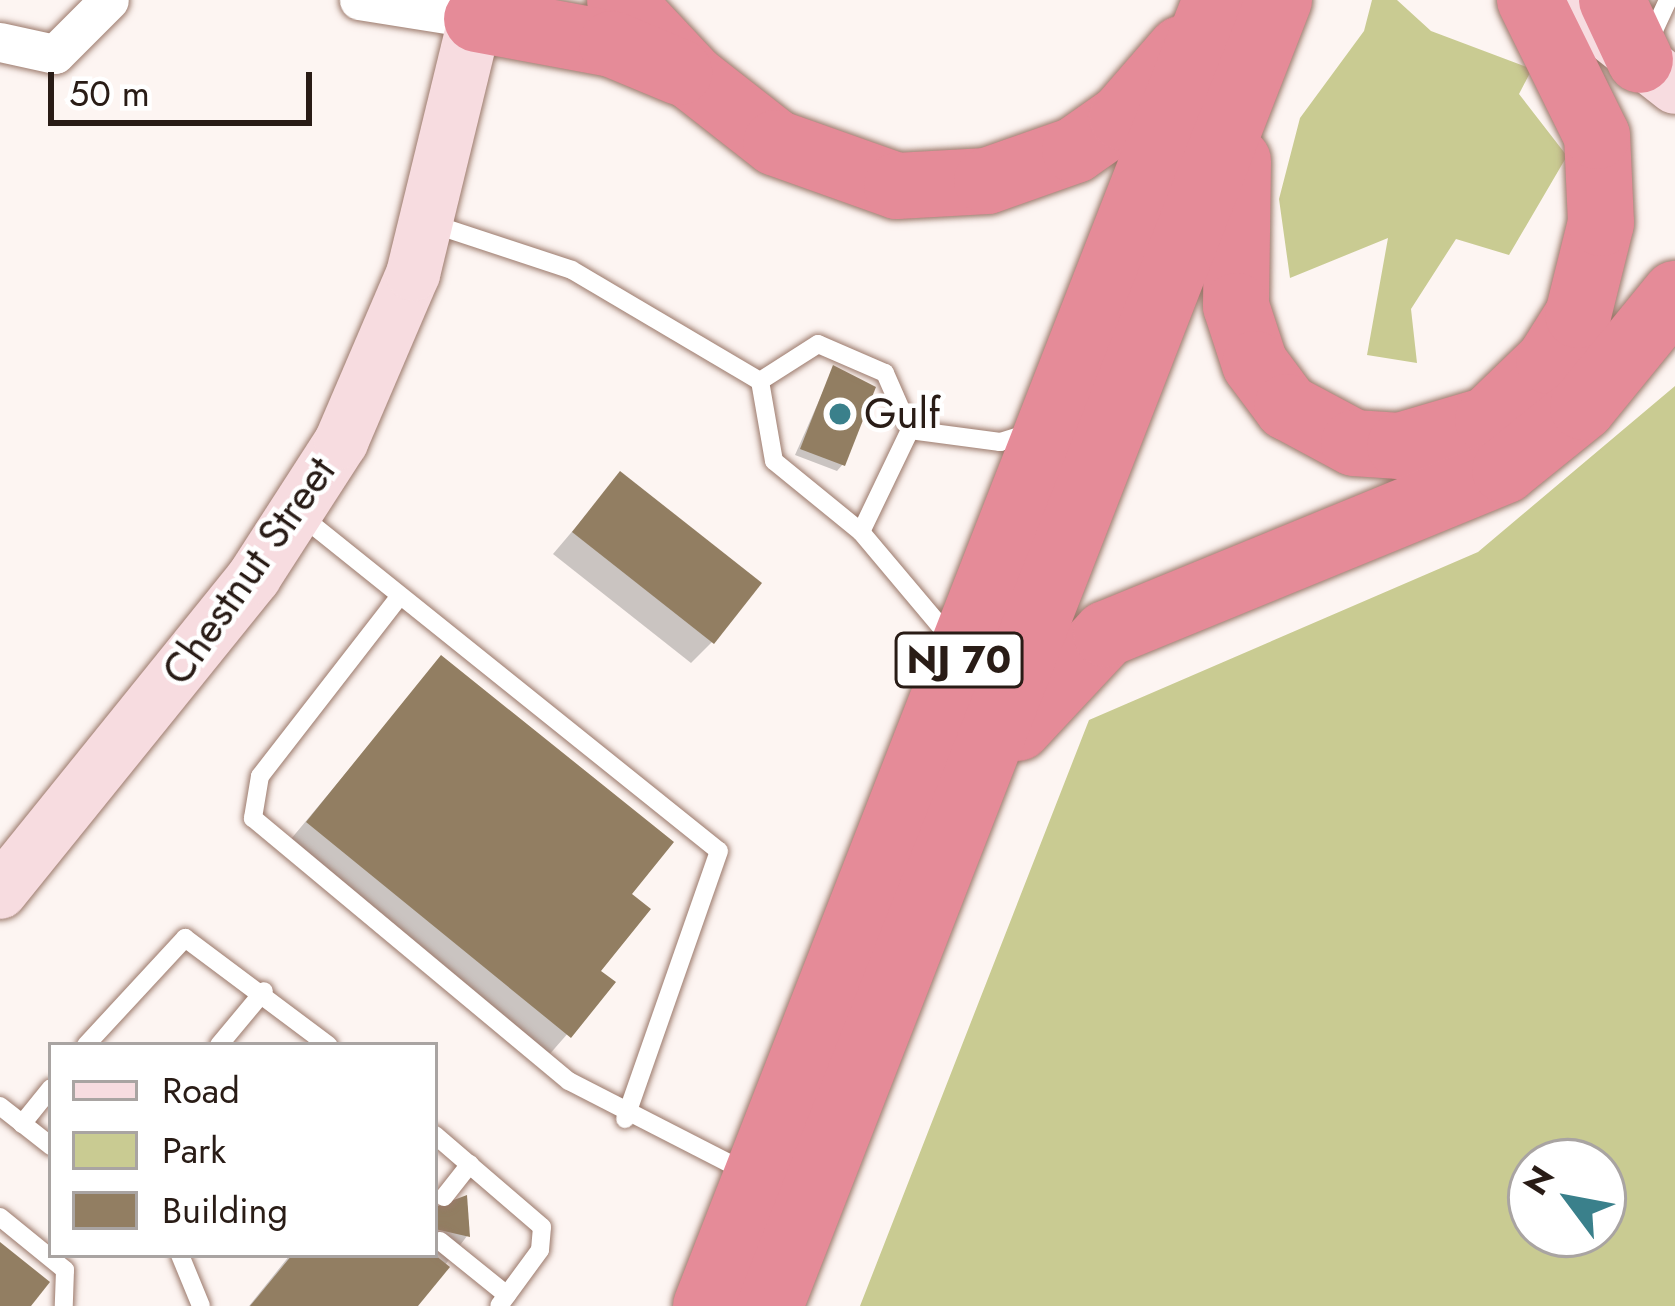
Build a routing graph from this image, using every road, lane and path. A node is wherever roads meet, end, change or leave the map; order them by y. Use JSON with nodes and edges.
{"nodes":[{"id":1,"x":109,"y":0,"type":"edge"},
{"id":2,"x":359,"y":0,"type":"edge"},
{"id":3,"x":620,"y":0,"type":"edge"},
{"id":4,"x":1279,"y":0,"type":"edge"},
{"id":5,"x":1530,"y":0,"type":"edge"},
{"id":6,"x":1565,"y":0,"type":"edge"},
{"id":7,"x":1612,"y":0,"type":"edge"},
{"id":8,"x":1668,"y":0,"type":"edge"},
{"id":9,"x":1213,"y":7,"type":"edge"},
{"id":10,"x":479,"y":10,"type":"edge"},
{"id":11,"x":0,"y":42,"type":"edge"},
{"id":12,"x":1658,"y":73,"type":"edge"},
{"id":13,"x":693,"y":78,"type":"junction"},
{"id":14,"x":1246,"y":85,"type":"junction"},
{"id":15,"x":428,"y":223,"type":"junction"},
{"id":16,"x":1675,"y":294,"type":"edge"},
{"id":17,"x":760,"y":381,"type":"junction"},
{"id":18,"x":1050,"y":427,"type":"junction"},
{"id":19,"x":910,"y":430,"type":"junction"},
{"id":20,"x":299,"y":514,"type":"junction"},
{"id":21,"x":861,"y":532,"type":"junction"},
{"id":22,"x":398,"y":597,"type":"junction"},
{"id":23,"x":961,"y":656,"type":"junction"},
{"id":24,"x":974,"y":789,"type":"junction"},
{"id":25,"x":0,"y":892,"type":"edge"},
{"id":26,"x":264,"y":992,"type":"junction"},
{"id":27,"x":89,"y":1042,"type":"edge"},
{"id":28,"x":222,"y":1042,"type":"edge"},
{"id":29,"x":324,"y":1042,"type":"edge"},
{"id":30,"x":48,"y":1092,"type":"edge"},
{"id":31,"x":0,"y":1106,"type":"edge"},
{"id":32,"x":626,"y":1118,"type":"junction"},
{"id":33,"x":22,"y":1124,"type":"junction"},
{"id":34,"x":438,"y":1137,"type":"edge"},
{"id":35,"x":48,"y":1144,"type":"edge"},
{"id":36,"x":470,"y":1164,"type":"junction"},
{"id":37,"x":757,"y":1177,"type":"junction"},
{"id":38,"x":444,"y":1196,"type":"dead end"},
{"id":39,"x":0,"y":1217,"type":"edge"},
{"id":40,"x":440,"y":1241,"type":"dead end"},
{"id":41,"x":48,"y":1249,"type":"edge"},
{"id":42,"x":55,"y":1258,"type":"edge"},
{"id":43,"x":181,"y":1258,"type":"edge"},
{"id":44,"x":503,"y":1301,"type":"edge"},
{"id":45,"x":64,"y":1306,"type":"edge"},
{"id":46,"x":201,"y":1306,"type":"edge"},
{"id":47,"x":706,"y":1306,"type":"edge"},
{"id":48,"x":770,"y":1306,"type":"edge"}],
"edges":[{"from":1,"to":11,"type":"street"},
{"from":2,"to":10,"type":"street"},
{"from":3,"to":13,"type":"highway"},
{"from":4,"to":14,"type":"highway","number":"NJ 70"},
{"from":5,"to":14,"type":"highway"},
{"from":6,"to":12,"type":"street"},
{"from":7,"to":12,"type":"highway"},
{"from":8,"to":12,"type":"lane"},
{"from":9,"to":13,"type":"highway"},
{"from":9,"to":18,"type":"highway","number":"NJ 70"},
{"from":10,"to":13,"type":"highway"},
{"from":10,"to":15,"type":"street","name":"Chestnut Street"},
{"from":14,"to":24,"type":"highway","number":"NJ 70"},
{"from":15,"to":17,"type":"lane"},
{"from":15,"to":20,"type":"street","name":"Chestnut Street"},
{"from":16,"to":24,"type":"highway"},
{"from":17,"to":19,"type":"lane"},
{"from":17,"to":21,"type":"lane"},
{"from":18,"to":19,"type":"lane"},
{"from":18,"to":23,"type":"highway","number":"NJ 70"},
{"from":19,"to":21,"type":"lane"},
{"from":20,"to":22,"type":"lane"},
{"from":20,"to":25,"type":"street","name":"Chestnut Street"},
{"from":21,"to":23,"type":"lane"},
{"from":22,"to":32,"type":"lane"},
{"from":22,"to":32,"type":"lane"},
{"from":23,"to":37,"type":"highway","number":"NJ 70"},
{"from":24,"to":48,"type":"highway","number":"NJ 70"},
{"from":26,"to":27,"type":"lane"},
{"from":26,"to":28,"type":"lane"},
{"from":26,"to":29,"type":"lane"},
{"from":30,"to":33,"type":"lane"},
{"from":31,"to":33,"type":"lane"},
{"from":32,"to":37,"type":"lane"},
{"from":33,"to":35,"type":"lane"},
{"from":34,"to":36,"type":"lane"},
{"from":36,"to":38,"type":"lane"},
{"from":36,"to":44,"type":"lane"},
{"from":37,"to":47,"type":"highway","number":"NJ 70"},
{"from":39,"to":41,"type":"lane"},
{"from":40,"to":44,"type":"lane"},
{"from":42,"to":45,"type":"lane"},
{"from":43,"to":46,"type":"lane"}]}
